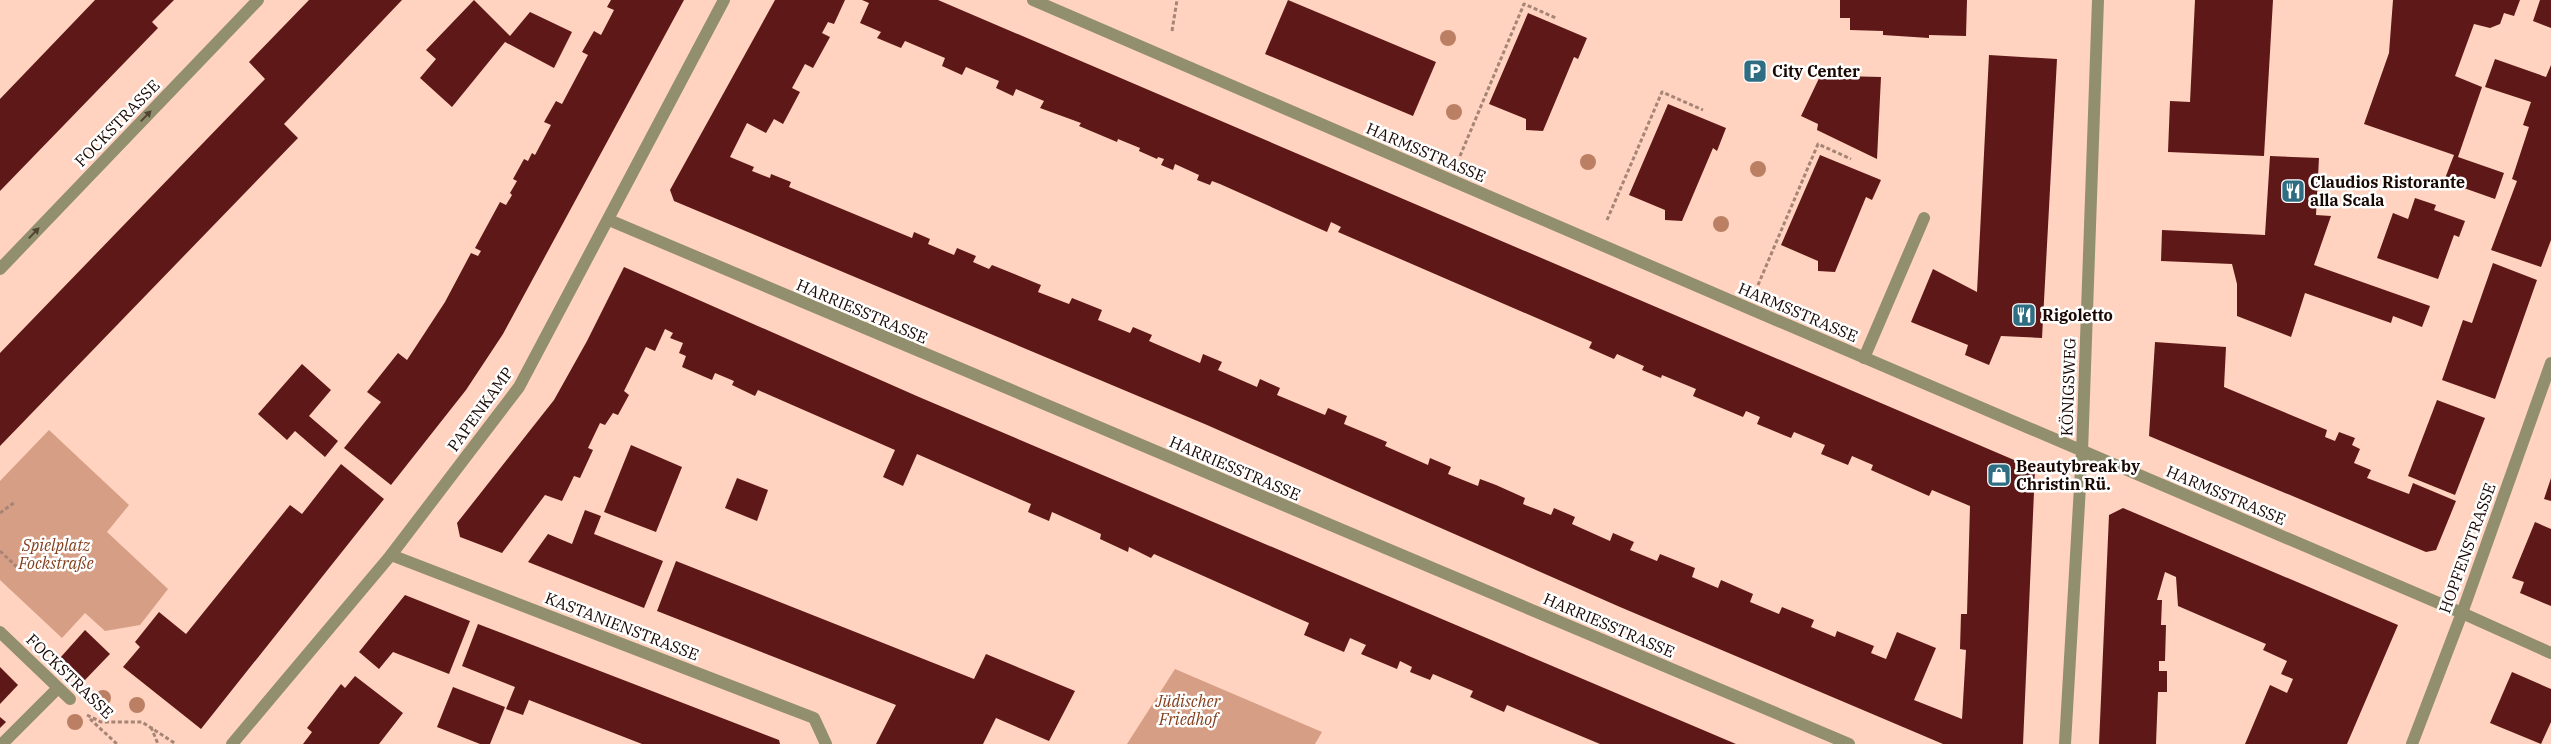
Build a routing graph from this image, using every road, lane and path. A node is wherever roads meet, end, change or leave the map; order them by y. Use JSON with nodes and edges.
{"nodes":[{"id":1,"x":258,"y":0,"type":"edge"},
{"id":2,"x":724,"y":0,"type":"edge"},
{"id":3,"x":1033,"y":0,"type":"edge"},
{"id":4,"x":1177,"y":0,"type":"edge"},
{"id":5,"x":2098,"y":0,"type":"edge"},
{"id":6,"x":1556,"y":18,"type":"dead end"},
{"id":7,"x":1168,"y":58,"type":"junction"},
{"id":8,"x":1703,"y":110,"type":"dead end"},
{"id":9,"x":1851,"y":159,"type":"dead end"},
{"id":10,"x":1450,"y":179,"type":"junction"},
{"id":11,"x":1924,"y":218,"type":"dead end"},
{"id":12,"x":609,"y":220,"type":"junction"},
{"id":13,"x":1597,"y":243,"type":"junction"},
{"id":14,"x":0,"y":269,"type":"edge"},
{"id":15,"x":1748,"y":308,"type":"junction"},
{"id":16,"x":1864,"y":358,"type":"junction"},
{"id":17,"x":2551,"y":363,"type":"edge"},
{"id":18,"x":2082,"y":452,"type":"junction"},
{"id":19,"x":15,"y":502,"type":"dead end"},
{"id":20,"x":0,"y":513,"type":"edge"},
{"id":21,"x":0,"y":551,"type":"edge"},
{"id":22,"x":390,"y":554,"type":"junction"},
{"id":23,"x":20,"y":570,"type":"dead end"},
{"id":24,"x":2462,"y":613,"type":"junction"},
{"id":25,"x":0,"y":632,"type":"edge"},
{"id":26,"x":2551,"y":653,"type":"edge"},
{"id":27,"x":58,"y":688,"type":"junction"},
{"id":28,"x":70,"y":699,"type":"joint"},
{"id":29,"x":87,"y":715,"type":"junction"},
{"id":30,"x":151,"y":727,"type":"junction"},
{"id":31,"x":112,"y":739,"type":"junction"},
{"id":32,"x":2,"y":744,"type":"edge"},
{"id":33,"x":107,"y":744,"type":"edge"},
{"id":34,"x":117,"y":744,"type":"edge"},
{"id":35,"x":158,"y":744,"type":"edge"},
{"id":36,"x":176,"y":744,"type":"edge"},
{"id":37,"x":232,"y":744,"type":"edge"},
{"id":38,"x":826,"y":744,"type":"edge"},
{"id":39,"x":1849,"y":744,"type":"edge"},
{"id":40,"x":2065,"y":744,"type":"edge"},
{"id":41,"x":2412,"y":744,"type":"edge"}],
"edges":[{"from":14,"to":1,"type":"street","name":"FOCKSTRASSE","one_way":true},
{"from":2,"to":12,"type":"street","name":"PAPENKAMP"},
{"from":3,"to":7,"type":"street","name":"HARMSSTRASSE"},
{"from":4,"to":7,"type":"path"},
{"from":5,"to":18,"type":"street","name":"KÖNIGSWEG"},
{"from":6,"to":10,"type":"path"},
{"from":7,"to":10,"type":"street","name":"HARMSSTRASSE"},
{"from":8,"to":13,"type":"path"},
{"from":9,"to":15,"type":"path"},
{"from":10,"to":13,"type":"street","name":"HARMSSTRASSE"},
{"from":11,"to":16,"type":"street"},
{"from":12,"to":22,"type":"street","name":"PAPENKAMP"},
{"from":12,"to":39,"type":"street","name":"HARRIESSTRASSE"},
{"from":13,"to":15,"type":"street","name":"HARMSSTRASSE"},
{"from":15,"to":16,"type":"street","name":"HARMSSTRASSE"},
{"from":16,"to":18,"type":"street","name":"HARMSSTRASSE"},
{"from":17,"to":24,"type":"street","name":"HOPFENSTRASSE"},
{"from":18,"to":24,"type":"street","name":"HARMSSTRASSE"},
{"from":18,"to":40,"type":"street","name":"KÖNIGSWEG"},
{"from":19,"to":20,"type":"path"},
{"from":21,"to":23,"type":"path"},
{"from":22,"to":37,"type":"street","name":"PAPENKAMP"},
{"from":22,"to":38,"type":"street","name":"KASTANIENSTRASSE"},
{"from":24,"to":26,"type":"street","name":"HARMSSTRASSE"},
{"from":24,"to":41,"type":"street","name":"HOPFENSTRASSE"},
{"from":25,"to":27,"type":"street","name":"FOCKSTRASSE"},
{"from":27,"to":28,"type":"street","name":"FOCKSTRASSE"},
{"from":27,"to":32,"type":"street"},
{"from":28,"to":29,"type":"path","name":"FOCKSTRASSE"},
{"from":29,"to":30,"type":"path"},
{"from":29,"to":31,"type":"path","name":"FOCKSTRASSE"},
{"from":30,"to":35,"type":"path"},
{"from":30,"to":36,"type":"path"},
{"from":31,"to":33,"type":"path"},
{"from":31,"to":34,"type":"path","name":"FOCKSTRASSE"}]}
